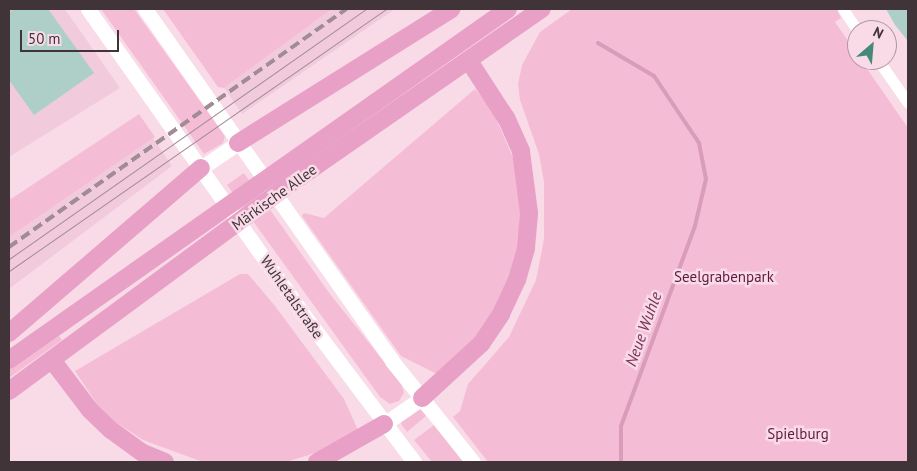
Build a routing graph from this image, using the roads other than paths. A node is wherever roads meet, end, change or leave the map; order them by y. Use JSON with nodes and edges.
{"nodes":[{"id":1,"x":88,"y":9,"type":"edge"},
{"id":2,"x":144,"y":9,"type":"edge"},
{"id":3,"x":452,"y":9,"type":"edge"},
{"id":4,"x":508,"y":9,"type":"edge"},
{"id":5,"x":542,"y":9,"type":"edge"},
{"id":6,"x":843,"y":9,"type":"edge"},
{"id":7,"x":850,"y":20,"type":"edge"},
{"id":8,"x":469,"y":61,"type":"junction"},
{"id":9,"x":885,"y":70,"type":"edge"},
{"id":10,"x":908,"y":103,"type":"edge"},
{"id":11,"x":238,"y":143,"type":"junction"},
{"id":12,"x":201,"y":168,"type":"junction"},
{"id":13,"x":9,"y":333,"type":"edge"},
{"id":14,"x":9,"y":360,"type":"edge"},
{"id":15,"x":52,"y":360,"type":"junction"},
{"id":16,"x":9,"y":391,"type":"edge"},
{"id":17,"x":422,"y":398,"type":"junction"},
{"id":18,"x":384,"y":424,"type":"junction"},
{"id":19,"x":165,"y":462,"type":"edge"},
{"id":20,"x":317,"y":462,"type":"edge"},
{"id":21,"x":414,"y":462,"type":"edge"},
{"id":22,"x":473,"y":462,"type":"edge"}],
"edges":[{"from":1,"to":12,"type":"main road","name":"Wuhletalstraße"},
{"from":2,"to":11,"type":"main road"},
{"from":3,"to":11,"type":"main road"},
{"from":4,"to":14,"type":"main road","name":"Märkische Allee"},
{"from":5,"to":8,"type":"main road","name":"Märkische Allee"},
{"from":6,"to":7,"type":"street"},
{"from":8,"to":15,"type":"main road","name":"Märkische Allee"},
{"from":8,"to":17,"type":"main road"},
{"from":9,"to":10,"type":"street"},
{"from":11,"to":12,"type":"main road"},
{"from":11,"to":17,"type":"main road"},
{"from":12,"to":13,"type":"main road"},
{"from":12,"to":18,"type":"main road","name":"Wuhletalstraße"},
{"from":15,"to":16,"type":"main road","name":"Märkische Allee"},
{"from":15,"to":19,"type":"main road"},
{"from":17,"to":18,"type":"main road"},
{"from":17,"to":22,"type":"main road"},
{"from":18,"to":20,"type":"main road"},
{"from":18,"to":21,"type":"main road","name":"Wuhletalstraße"}]}
